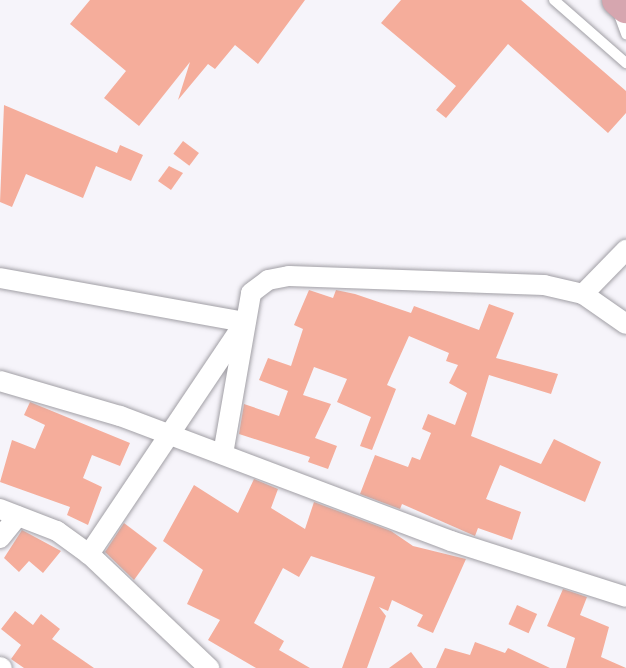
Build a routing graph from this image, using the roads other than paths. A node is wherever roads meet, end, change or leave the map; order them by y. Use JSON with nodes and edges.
{"nodes":[{"id":1,"x":554,"y":0,"type":"edge"},
{"id":2,"x":616,"y":0,"type":"edge"},
{"id":3,"x":626,"y":7,"type":"edge"},
{"id":4,"x":626,"y":34,"type":"edge"},
{"id":5,"x":626,"y":63,"type":"edge"},
{"id":6,"x":626,"y":250,"type":"edge"},
{"id":7,"x":0,"y":278,"type":"edge"},
{"id":8,"x":582,"y":294,"type":"junction"},
{"id":9,"x":245,"y":322,"type":"junction"},
{"id":10,"x":626,"y":324,"type":"edge"},
{"id":11,"x":0,"y":381,"type":"edge"},
{"id":12,"x":173,"y":435,"type":"junction"},
{"id":13,"x":223,"y":454,"type":"junction"},
{"id":14,"x":9,"y":513,"type":"edge"},
{"id":15,"x":0,"y":538,"type":"edge"},
{"id":16,"x":89,"y":554,"type":"junction"},
{"id":17,"x":626,"y":597,"type":"edge"},
{"id":18,"x":209,"y":668,"type":"edge"}],
"edges":[{"from":1,"to":5,"type":"lane"},
{"from":2,"to":3,"type":"main road"},
{"from":2,"to":4,"type":"lane"},
{"from":6,"to":8,"type":"street"},
{"from":7,"to":9,"type":"street"},
{"from":8,"to":9,"type":"street"},
{"from":8,"to":10,"type":"street"},
{"from":9,"to":12,"type":"street"},
{"from":9,"to":13,"type":"street"},
{"from":11,"to":12,"type":"street"},
{"from":12,"to":13,"type":"street"},
{"from":12,"to":16,"type":"street"},
{"from":13,"to":17,"type":"street"},
{"from":14,"to":15,"type":"street"},
{"from":14,"to":16,"type":"street"},
{"from":16,"to":18,"type":"street"}]}
